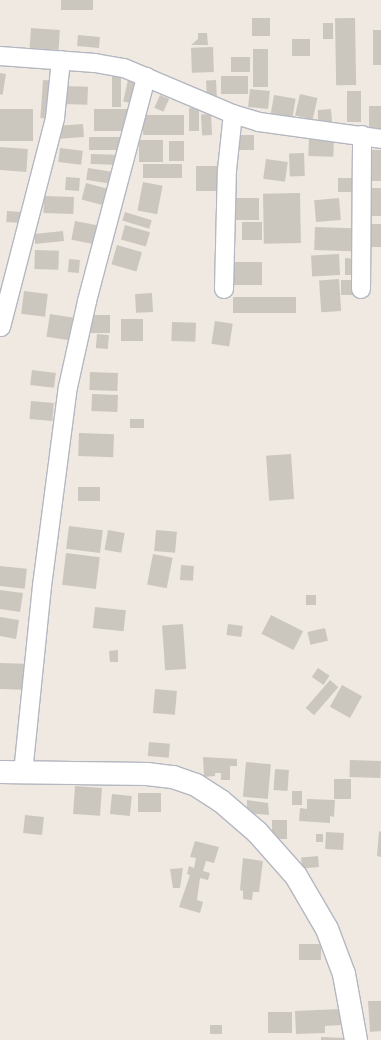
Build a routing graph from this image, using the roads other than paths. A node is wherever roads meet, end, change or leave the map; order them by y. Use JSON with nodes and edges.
{"nodes":[{"id":1,"x":0,"y":56,"type":"edge"},
{"id":2,"x":61,"y":60,"type":"junction"},
{"id":3,"x":146,"y":77,"type":"junction"},
{"id":4,"x":233,"y":114,"type":"junction"},
{"id":5,"x":362,"y":135,"type":"junction"},
{"id":6,"x":381,"y":139,"type":"edge"},
{"id":7,"x":224,"y":289,"type":"dead end"},
{"id":8,"x":361,"y":289,"type":"dead end"},
{"id":9,"x":1,"y":327,"type":"dead end"},
{"id":10,"x":0,"y":772,"type":"edge"},
{"id":11,"x":24,"y":773,"type":"junction"},
{"id":12,"x":356,"y":1040,"type":"edge"}],
"edges":[{"from":1,"to":2,"type":"street"},
{"from":2,"to":3,"type":"street"},
{"from":2,"to":9,"type":"street"},
{"from":3,"to":4,"type":"street"},
{"from":3,"to":11,"type":"street"},
{"from":4,"to":5,"type":"street"},
{"from":4,"to":7,"type":"street"},
{"from":5,"to":6,"type":"street"},
{"from":5,"to":8,"type":"street"},
{"from":10,"to":11,"type":"street"},
{"from":11,"to":12,"type":"street"}]}
